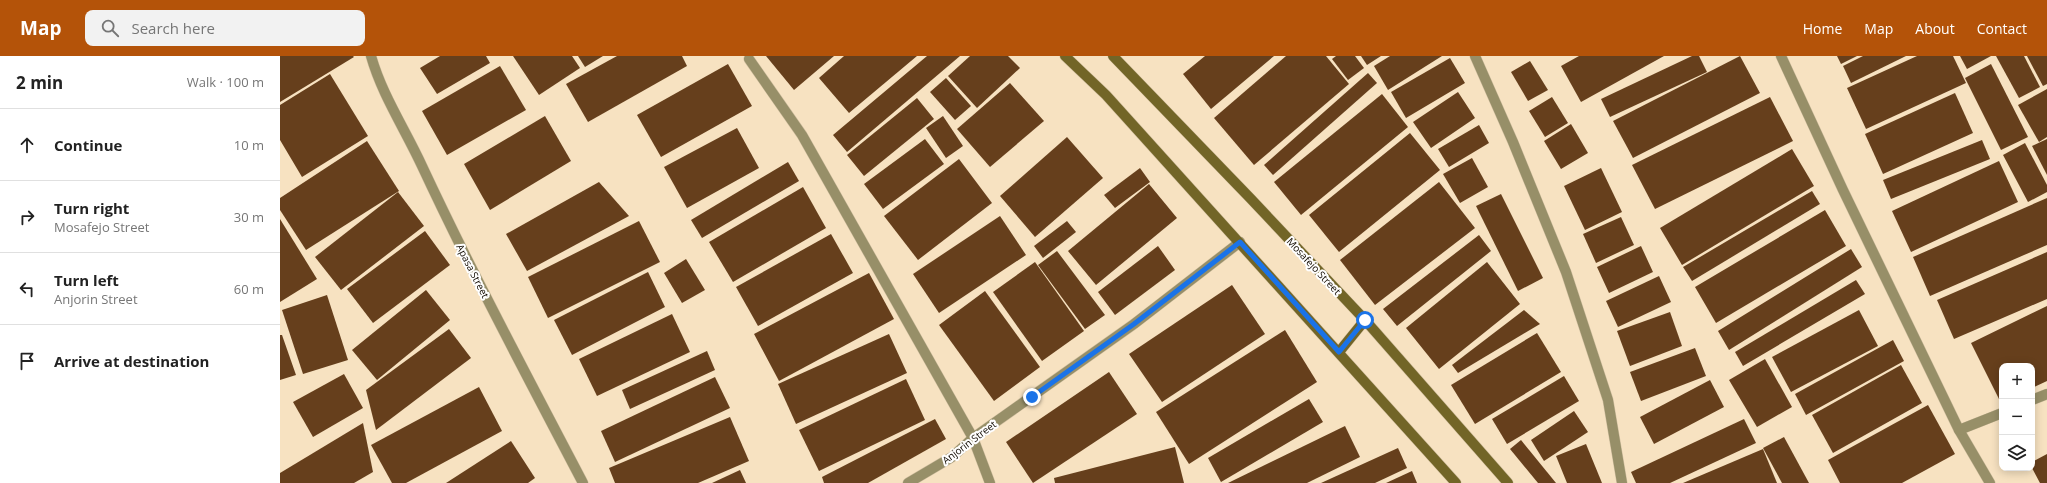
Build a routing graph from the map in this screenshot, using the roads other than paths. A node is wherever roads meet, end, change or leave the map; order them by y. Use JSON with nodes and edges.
{"nodes":[{"id":1,"x":371,"y":56,"type":"edge"},
{"id":2,"x":1065,"y":56,"type":"edge"},
{"id":3,"x":1113,"y":56,"type":"edge"},
{"id":4,"x":1475,"y":56,"type":"edge"},
{"id":5,"x":1781,"y":56,"type":"edge"},
{"id":6,"x":749,"y":59,"type":"dead end"},
{"id":7,"x":1240,"y":242,"type":"junction"},
{"id":8,"x":1365,"y":320,"type":"junction"},
{"id":9,"x":1339,"y":352,"type":"junction"},
{"id":10,"x":2047,"y":394,"type":"edge"},
{"id":11,"x":2034,"y":399,"type":"edge"},
{"id":12,"x":1999,"y":413,"type":"edge"},
{"id":13,"x":1959,"y":430,"type":"junction"},
{"id":14,"x":973,"y":438,"type":"junction"},
{"id":15,"x":582,"y":483,"type":"edge"},
{"id":16,"x":908,"y":483,"type":"edge"},
{"id":17,"x":990,"y":483,"type":"edge"},
{"id":18,"x":1456,"y":483,"type":"edge"},
{"id":19,"x":1508,"y":483,"type":"edge"},
{"id":20,"x":1622,"y":483,"type":"edge"},
{"id":21,"x":1990,"y":483,"type":"edge"}],
"edges":[{"from":1,"to":15,"type":"street","name":"Apasa Street"},
{"from":2,"to":7,"type":"main road"},
{"from":3,"to":8,"type":"main road","name":"Mosafejo Street"},
{"from":4,"to":20,"type":"street"},
{"from":5,"to":13,"type":"street"},
{"from":6,"to":14,"type":"street"},
{"from":7,"to":9,"type":"main road"},
{"from":7,"to":14,"type":"street","name":"Anjorin Street"},
{"from":8,"to":9,"type":"main road"},
{"from":8,"to":19,"type":"main road","name":"Mosafejo Street"},
{"from":9,"to":18,"type":"main road"},
{"from":10,"to":11,"type":"street"},
{"from":12,"to":13,"type":"street"},
{"from":13,"to":21,"type":"street"},
{"from":14,"to":16,"type":"street","name":"Anjorin Street"},
{"from":14,"to":17,"type":"street"}]}
